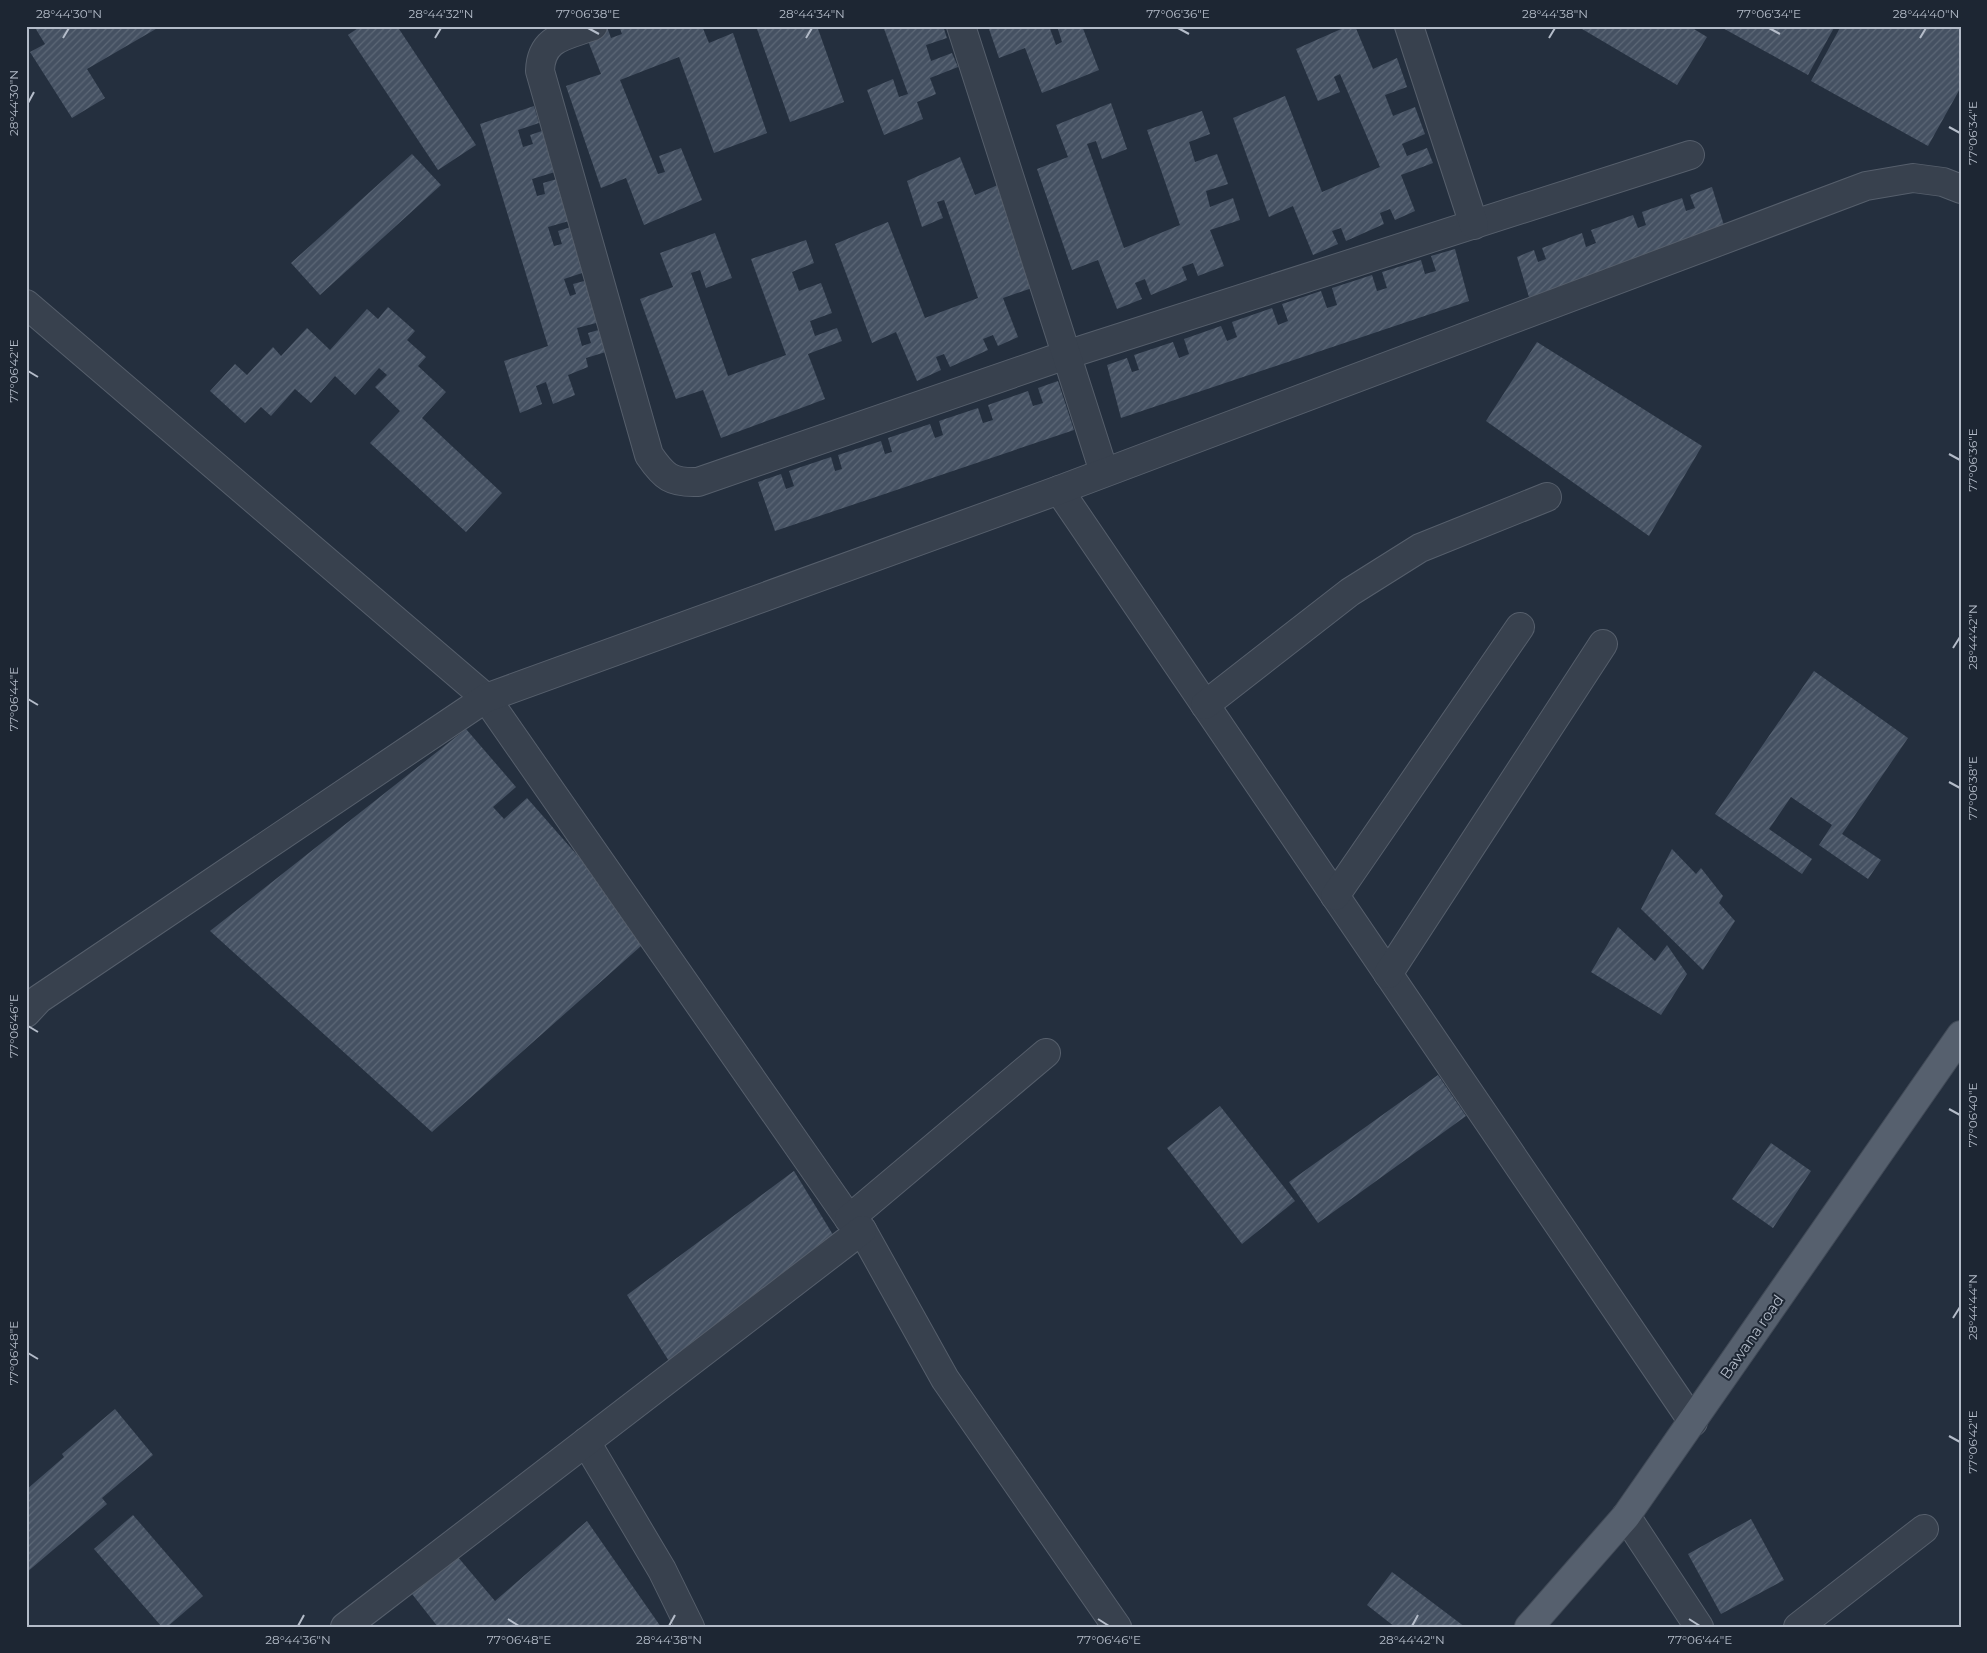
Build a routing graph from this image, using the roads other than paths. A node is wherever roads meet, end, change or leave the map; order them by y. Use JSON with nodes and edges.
{"nodes":[{"id":1,"x":593,"y":26,"type":"edge"},
{"id":2,"x":961,"y":26,"type":"edge"},
{"id":3,"x":1410,"y":26,"type":"edge"},
{"id":4,"x":1690,"y":155,"type":"dead end"},
{"id":5,"x":1961,"y":189,"type":"edge"},
{"id":6,"x":1474,"y":224,"type":"junction"},
{"id":7,"x":26,"y":304,"type":"edge"},
{"id":8,"x":1066,"y":355,"type":"junction"},
{"id":9,"x":1104,"y":472,"type":"junction"},
{"id":10,"x":1059,"y":490,"type":"junction"},
{"id":11,"x":1548,"y":497,"type":"dead end"},
{"id":12,"x":1520,"y":627,"type":"dead end"},
{"id":13,"x":1603,"y":644,"type":"dead end"},
{"id":14,"x":486,"y":698,"type":"junction"},
{"id":15,"x":1205,"y":705,"type":"junction"},
{"id":16,"x":1335,"y":896,"type":"junction"},
{"id":17,"x":1388,"y":974,"type":"junction"},
{"id":18,"x":26,"y":1013,"type":"edge"},
{"id":19,"x":1961,"y":1036,"type":"edge"},
{"id":20,"x":1046,"y":1053,"type":"dead end"},
{"id":21,"x":855,"y":1224,"type":"junction"},
{"id":22,"x":1693,"y":1422,"type":"junction"},
{"id":23,"x":586,"y":1442,"type":"junction"},
{"id":24,"x":1626,"y":1516,"type":"junction"},
{"id":25,"x":1924,"y":1529,"type":"dead end"},
{"id":26,"x":345,"y":1627,"type":"edge"},
{"id":27,"x":690,"y":1627,"type":"edge"},
{"id":28,"x":1117,"y":1627,"type":"edge"},
{"id":29,"x":1529,"y":1627,"type":"edge"},
{"id":30,"x":1699,"y":1627,"type":"edge"},
{"id":31,"x":1798,"y":1627,"type":"edge"}],
"edges":[{"from":1,"to":8,"type":"street"},
{"from":2,"to":8,"type":"street"},
{"from":3,"to":6,"type":"street"},
{"from":4,"to":6,"type":"street"},
{"from":5,"to":9,"type":"street"},
{"from":6,"to":8,"type":"street"},
{"from":7,"to":14,"type":"street"},
{"from":8,"to":9,"type":"street"},
{"from":9,"to":10,"type":"street"},
{"from":10,"to":14,"type":"street"},
{"from":10,"to":15,"type":"street"},
{"from":11,"to":15,"type":"street"},
{"from":12,"to":16,"type":"street"},
{"from":13,"to":17,"type":"street"},
{"from":14,"to":18,"type":"street"},
{"from":14,"to":21,"type":"street"},
{"from":15,"to":16,"type":"street"},
{"from":16,"to":17,"type":"street"},
{"from":17,"to":22,"type":"street"},
{"from":19,"to":22,"type":"main road","name":"Bawana road"},
{"from":20,"to":21,"type":"street"},
{"from":21,"to":23,"type":"street"},
{"from":21,"to":28,"type":"street"},
{"from":22,"to":24,"type":"main road","name":"Bawana road"},
{"from":23,"to":26,"type":"street"},
{"from":23,"to":27,"type":"street"},
{"from":24,"to":29,"type":"main road","name":"Bawana road"},
{"from":24,"to":30,"type":"street"},
{"from":25,"to":31,"type":"street"}]}
